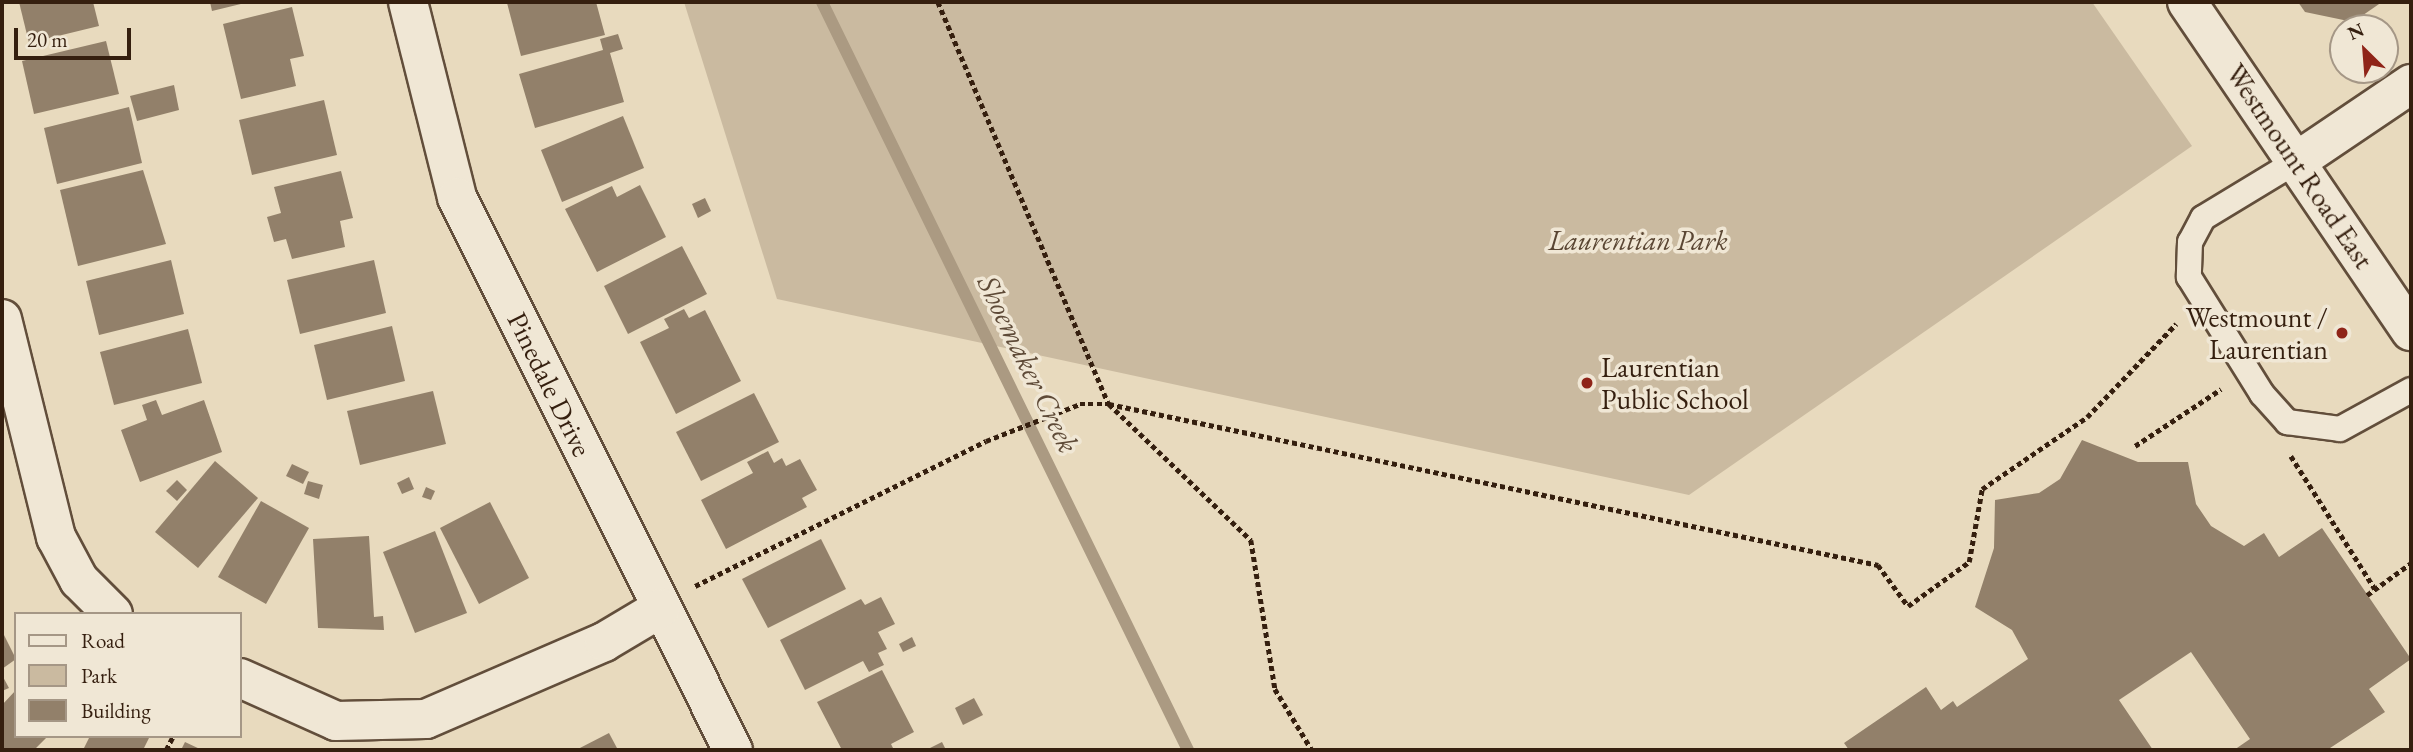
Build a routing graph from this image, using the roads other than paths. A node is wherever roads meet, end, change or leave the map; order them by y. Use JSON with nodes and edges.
{"nodes":[{"id":1,"x":408,"y":2,"type":"edge"},
{"id":2,"x":2188,"y":2,"type":"edge"},
{"id":3,"x":2411,"y":84,"type":"edge"},
{"id":4,"x":2297,"y":161,"type":"junction"},
{"id":5,"x":2,"y":319,"type":"edge"},
{"id":6,"x":2411,"y":331,"type":"edge"},
{"id":7,"x":2411,"y":390,"type":"edge"},
{"id":8,"x":661,"y":608,"type":"junction"},
{"id":9,"x":111,"y":612,"type":"edge"},
{"id":10,"x":242,"y":679,"type":"edge"},
{"id":11,"x":733,"y":750,"type":"edge"}],
"edges":[{"from":1,"to":8,"type":"street","name":"Pinedale Drive"},
{"from":2,"to":4,"type":"street","name":"Westmount Road East"},
{"from":3,"to":4,"type":"street"},
{"from":4,"to":6,"type":"street","name":"Westmount Road East"},
{"from":4,"to":7,"type":"lane"},
{"from":5,"to":9,"type":"street"},
{"from":8,"to":10,"type":"street"},
{"from":8,"to":11,"type":"street","name":"Pinedale Drive"}]}
